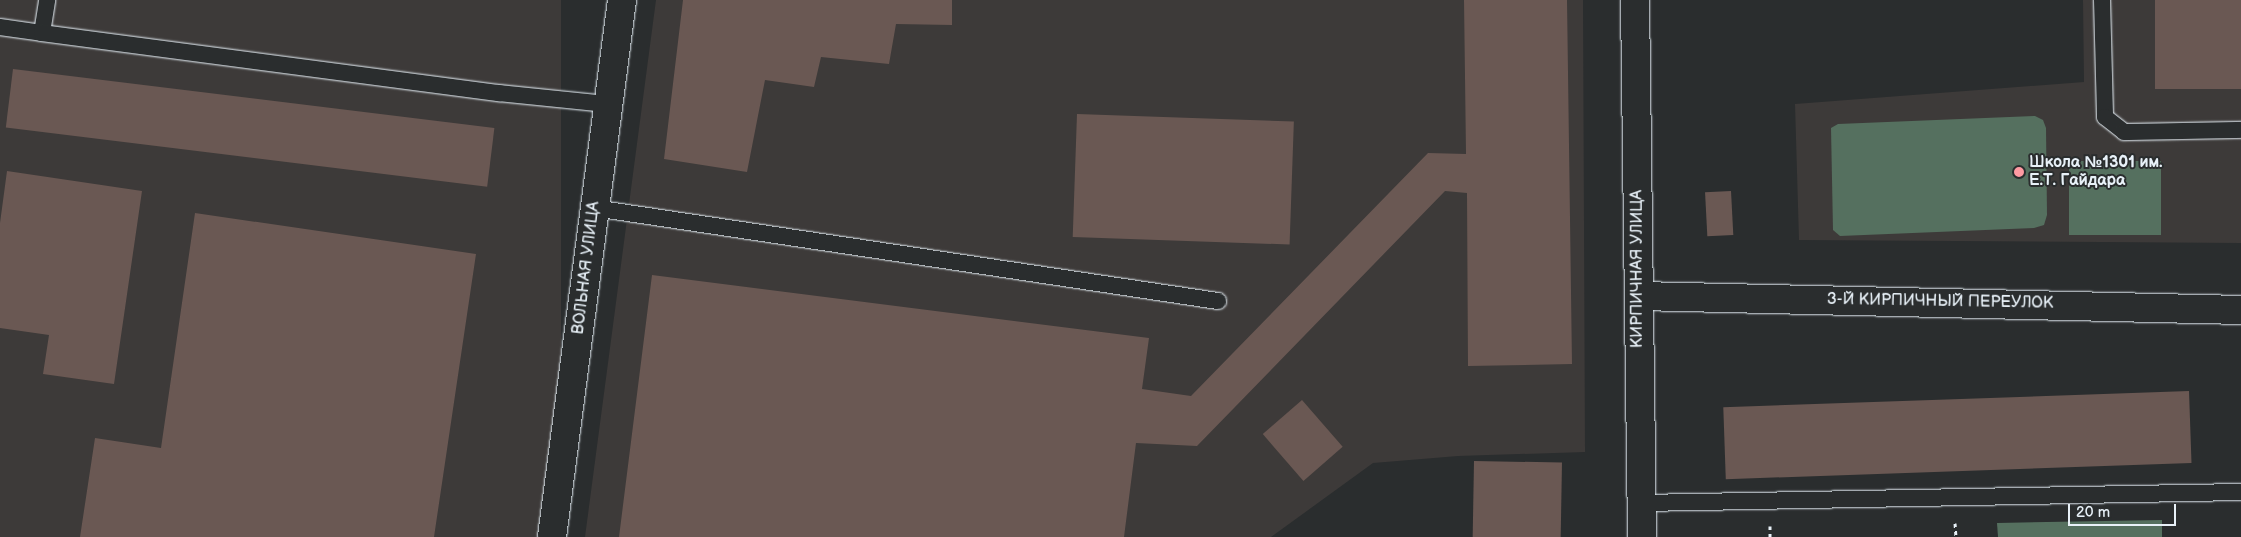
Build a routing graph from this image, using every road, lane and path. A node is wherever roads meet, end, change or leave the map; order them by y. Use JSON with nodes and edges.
{"nodes":[{"id":1,"x":47,"y":0,"type":"edge"},
{"id":2,"x":622,"y":0,"type":"edge"},
{"id":3,"x":1634,"y":0,"type":"edge"},
{"id":4,"x":2102,"y":0,"type":"edge"},
{"id":5,"x":0,"y":27,"type":"edge"},
{"id":6,"x":42,"y":34,"type":"junction"},
{"id":7,"x":608,"y":104,"type":"junction"},
{"id":8,"x":2241,"y":130,"type":"edge"},
{"id":9,"x":594,"y":208,"type":"junction"},
{"id":10,"x":1639,"y":296,"type":"junction"},
{"id":11,"x":1218,"y":301,"type":"dead end"},
{"id":12,"x":2241,"y":310,"type":"edge"},
{"id":13,"x":2241,"y":492,"type":"edge"},
{"id":14,"x":1641,"y":503,"type":"junction"},
{"id":15,"x":552,"y":537,"type":"edge"},
{"id":16,"x":1642,"y":537,"type":"edge"}],
"edges":[{"from":1,"to":6,"type":"lane"},
{"from":2,"to":7,"type":"street","name":"ВОЛЬНАЯ УЛИЦА"},
{"from":3,"to":10,"type":"street","name":"КИРПИЧНАЯ УЛИЦА"},
{"from":4,"to":8,"type":"lane"},
{"from":5,"to":6,"type":"lane"},
{"from":6,"to":7,"type":"lane"},
{"from":7,"to":9,"type":"street","name":"ВОЛЬНАЯ УЛИЦА"},
{"from":9,"to":11,"type":"lane"},
{"from":9,"to":15,"type":"street","name":"ВОЛЬНАЯ УЛИЦА"},
{"from":10,"to":12,"type":"street","name":"3-Й КИРПИЧНЫЙ ПЕРЕУЛОК"},
{"from":10,"to":14,"type":"street","name":"КИРПИЧНАЯ УЛИЦА"},
{"from":13,"to":14,"type":"lane"},
{"from":14,"to":16,"type":"street","name":"КИРПИЧНАЯ УЛИЦА"}]}
